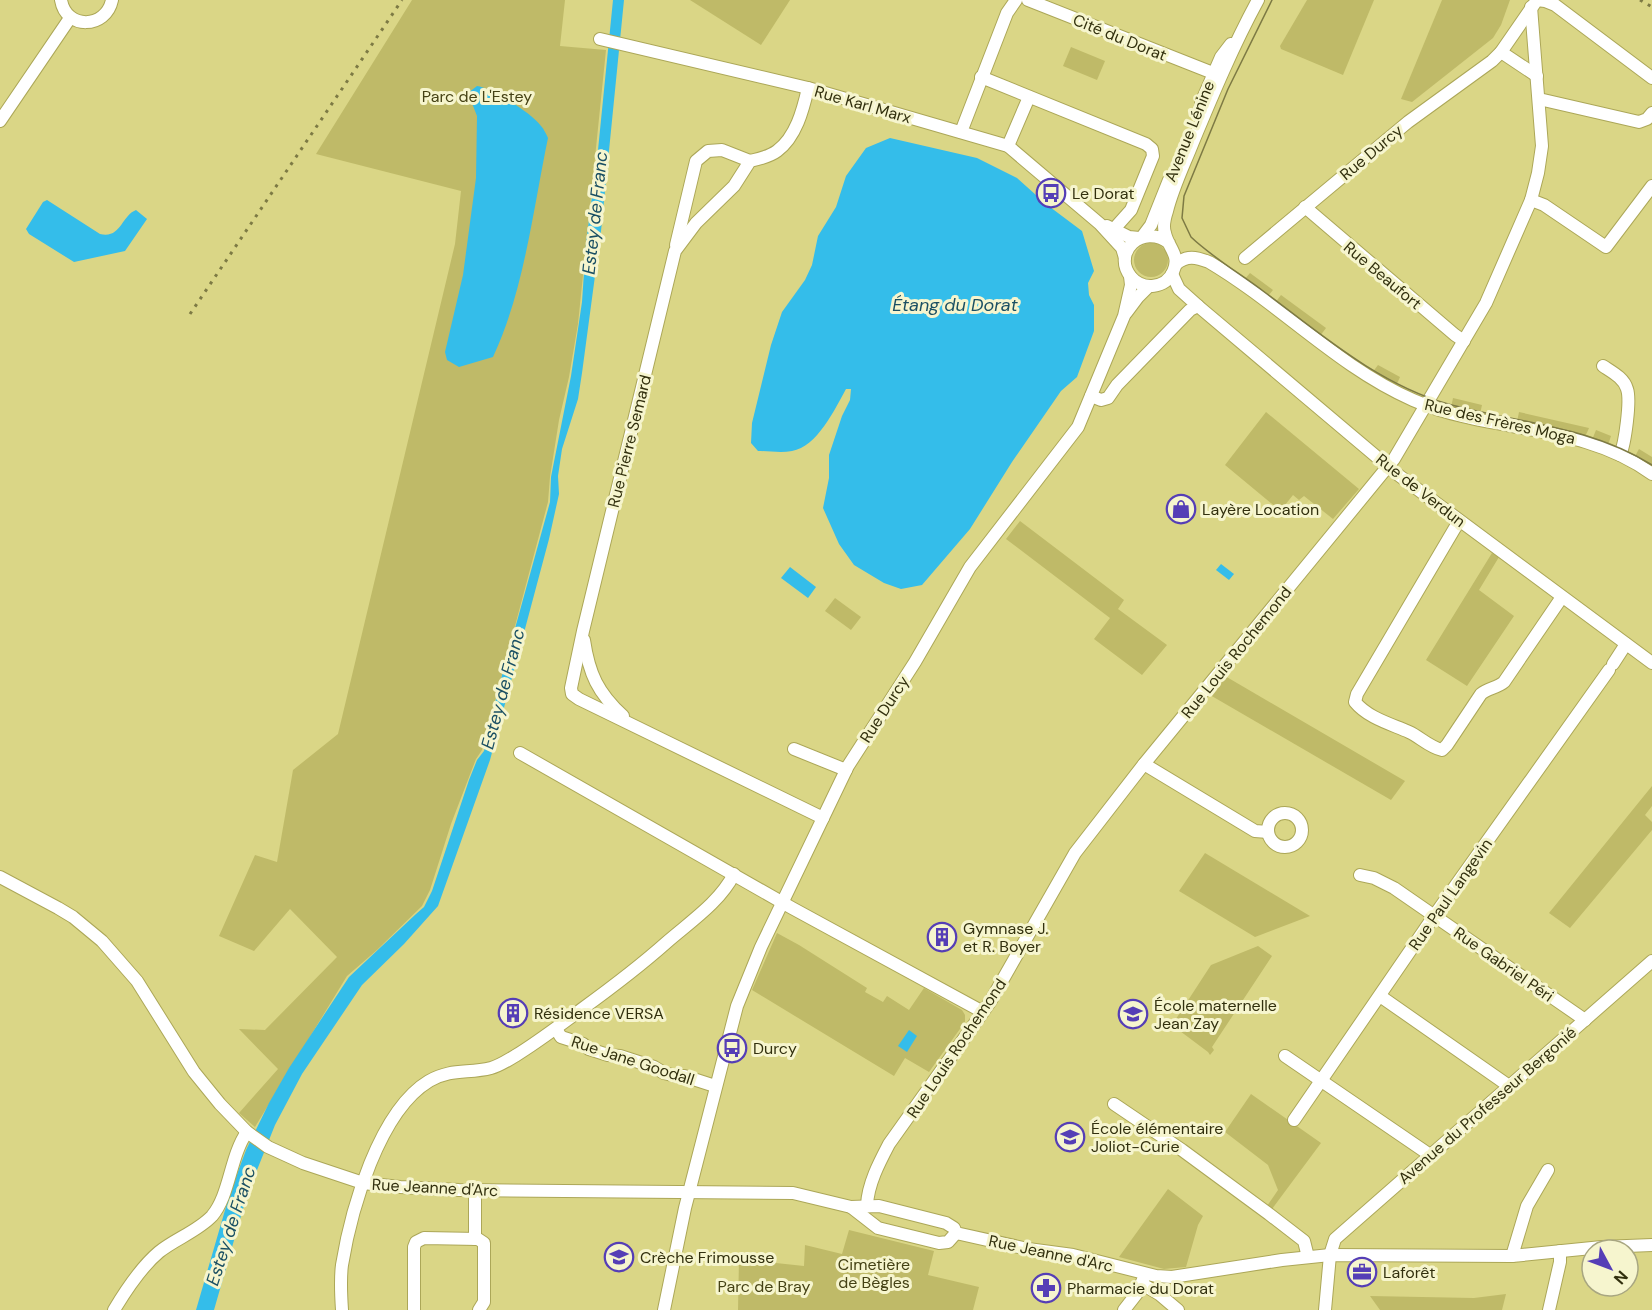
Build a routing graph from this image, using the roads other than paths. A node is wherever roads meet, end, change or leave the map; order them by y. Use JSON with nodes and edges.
{"nodes":[{"id":1,"x":61,"y":0,"type":"edge"},
{"id":2,"x":112,"y":0,"type":"edge"},
{"id":3,"x":1016,"y":0,"type":"edge"},
{"id":4,"x":1028,"y":0,"type":"edge"},
{"id":5,"x":1258,"y":0,"type":"edge"},
{"id":6,"x":1531,"y":7,"type":"junction"},
{"id":7,"x":70,"y":18,"type":"junction"},
{"id":8,"x":1242,"y":28,"type":"junction"},
{"id":9,"x":604,"y":40,"type":"dead end"},
{"id":10,"x":1501,"y":52,"type":"junction"},
{"id":11,"x":1213,"y":73,"type":"junction"},
{"id":12,"x":981,"y":76,"type":"junction"},
{"id":13,"x":1537,"y":76,"type":"junction"},
{"id":14,"x":1652,"y":78,"type":"edge"},
{"id":15,"x":808,"y":88,"type":"junction"},
{"id":16,"x":1029,"y":97,"type":"junction"},
{"id":17,"x":1539,"y":99,"type":"junction"},
{"id":18,"x":1652,"y":113,"type":"edge"},
{"id":19,"x":0,"y":121,"type":"edge"},
{"id":20,"x":961,"y":132,"type":"junction"},
{"id":21,"x":1008,"y":146,"type":"junction"},
{"id":22,"x":750,"y":161,"type":"junction"},
{"id":23,"x":1652,"y":186,"type":"edge"},
{"id":24,"x":1531,"y":200,"type":"junction"},
{"id":25,"x":1305,"y":207,"type":"junction"},
{"id":26,"x":1100,"y":224,"type":"junction"},
{"id":27,"x":1114,"y":229,"type":"junction"},
{"id":28,"x":1141,"y":238,"type":"junction"},
{"id":29,"x":1169,"y":243,"type":"junction"},
{"id":30,"x":675,"y":251,"type":"junction"},
{"id":31,"x":1125,"y":258,"type":"junction"},
{"id":32,"x":1245,"y":258,"type":"dead end"},
{"id":33,"x":1174,"y":269,"type":"junction"},
{"id":34,"x":1130,"y":276,"type":"junction"},
{"id":35,"x":1149,"y":286,"type":"junction"},
{"id":36,"x":1198,"y":306,"type":"junction"},
{"id":37,"x":1124,"y":316,"type":"junction"},
{"id":38,"x":1464,"y":340,"type":"junction"},
{"id":39,"x":1603,"y":366,"type":"dead end"},
{"id":40,"x":1091,"y":396,"type":"junction"},
{"id":41,"x":1425,"y":405,"type":"junction"},
{"id":42,"x":1620,"y":456,"type":"junction"},
{"id":43,"x":1388,"y":466,"type":"junction"},
{"id":44,"x":1652,"y":474,"type":"edge"},
{"id":45,"x":1459,"y":521,"type":"junction"},
{"id":46,"x":1562,"y":597,"type":"junction"},
{"id":47,"x":583,"y":631,"type":"junction"},
{"id":48,"x":1626,"y":644,"type":"junction"},
{"id":49,"x":1652,"y":663,"type":"edge"},
{"id":50,"x":633,"y":725,"type":"junction"},
{"id":51,"x":794,"y":749,"type":"dead end"},
{"id":52,"x":520,"y":753,"type":"dead end"},
{"id":53,"x":1144,"y":764,"type":"junction"},
{"id":54,"x":846,"y":770,"type":"junction"},
{"id":55,"x":823,"y":818,"type":"junction"},
{"id":56,"x":1268,"y":832,"type":"dead end"},
{"id":57,"x":734,"y":874,"type":"junction"},
{"id":58,"x":1360,"y":875,"type":"dead end"},
{"id":59,"x":0,"y":877,"type":"edge"},
{"id":60,"x":782,"y":902,"type":"junction"},
{"id":61,"x":1434,"y":916,"type":"junction"},
{"id":62,"x":1652,"y":961,"type":"edge"},
{"id":63,"x":1380,"y":996,"type":"junction"},
{"id":64,"x":983,"y":1012,"type":"junction"},
{"id":65,"x":1585,"y":1020,"type":"junction"},
{"id":66,"x":555,"y":1029,"type":"junction"},
{"id":67,"x":1285,"y":1056,"type":"dead end"},
{"id":68,"x":1321,"y":1081,"type":"junction"},
{"id":69,"x":715,"y":1086,"type":"junction"},
{"id":70,"x":1509,"y":1086,"type":"junction"},
{"id":71,"x":1114,"y":1104,"type":"dead end"},
{"id":72,"x":1294,"y":1120,"type":"dead end"},
{"id":73,"x":250,"y":1134,"type":"junction"},
{"id":74,"x":1430,"y":1155,"type":"junction"},
{"id":75,"x":1548,"y":1170,"type":"dead end"},
{"id":76,"x":363,"y":1183,"type":"junction"},
{"id":77,"x":475,"y":1190,"type":"junction"},
{"id":78,"x":689,"y":1192,"type":"junction"},
{"id":79,"x":867,"y":1205,"type":"junction"},
{"id":80,"x":851,"y":1207,"type":"junction"},
{"id":81,"x":956,"y":1233,"type":"junction"},
{"id":82,"x":475,"y":1239,"type":"junction"},
{"id":83,"x":1652,"y":1245,"type":"edge"},
{"id":84,"x":1560,"y":1251,"type":"junction"},
{"id":85,"x":1330,"y":1255,"type":"junction"},
{"id":86,"x":1512,"y":1256,"type":"junction"},
{"id":87,"x":1308,"y":1257,"type":"junction"},
{"id":88,"x":1143,"y":1279,"type":"junction"},
{"id":89,"x":114,"y":1310,"type":"edge"},
{"id":90,"x":342,"y":1310,"type":"edge"},
{"id":91,"x":414,"y":1310,"type":"edge"},
{"id":92,"x":479,"y":1310,"type":"edge"},
{"id":93,"x":664,"y":1310,"type":"edge"},
{"id":94,"x":1124,"y":1310,"type":"edge"},
{"id":95,"x":1178,"y":1310,"type":"edge"},
{"id":96,"x":1325,"y":1310,"type":"edge"},
{"id":97,"x":1549,"y":1310,"type":"edge"}],
"edges":[{"from":1,"to":7,"type":"street"},
{"from":2,"to":7,"type":"street"},
{"from":3,"to":12,"type":"street"},
{"from":4,"to":11,"type":"street","name":"Cité du Dorat"},
{"from":5,"to":8,"type":"street","name":"Avenue Lénine"},
{"from":6,"to":10,"type":"street","name":"Rue Durcy"},
{"from":6,"to":13,"type":"street","name":"Rue Louis Rochemond"},
{"from":6,"to":14,"type":"street"},
{"from":7,"to":19,"type":"street"},
{"from":8,"to":11,"type":"street","name":"Avenue Lénine"},
{"from":8,"to":29,"type":"street","name":"Avenue Lénine"},
{"from":9,"to":15,"type":"street","name":"Rue Karl Marx"},
{"from":10,"to":13,"type":"street"},
{"from":10,"to":25,"type":"street","name":"Rue Durcy"},
{"from":11,"to":28,"type":"street","name":"Avenue Lénine"},
{"from":12,"to":16,"type":"street"},
{"from":12,"to":20,"type":"street"},
{"from":13,"to":17,"type":"street","name":"Rue Louis Rochemond"},
{"from":15,"to":20,"type":"street","name":"Rue Karl Marx"},
{"from":15,"to":22,"type":"street"},
{"from":16,"to":21,"type":"street"},
{"from":16,"to":27,"type":"street"},
{"from":17,"to":18,"type":"street"},
{"from":17,"to":24,"type":"street","name":"Rue Louis Rochemond"},
{"from":20,"to":21,"type":"street","name":"Rue Karl Marx"},
{"from":21,"to":26,"type":"street","name":"Rue Karl Marx"},
{"from":22,"to":30,"type":"street","name":"Rue Pierre Semard"},
{"from":22,"to":30,"type":"street","name":"Rue Pierre Semard"},
{"from":23,"to":24,"type":"street"},
{"from":24,"to":38,"type":"street","name":"Rue Louis Rochemond"},
{"from":25,"to":32,"type":"street","name":"Rue Durcy"},
{"from":25,"to":38,"type":"street","name":"Rue Beaufort"},
{"from":26,"to":27,"type":"street","name":"Rue Karl Marx"},
{"from":26,"to":31,"type":"street","name":"Rue Karl Marx"},
{"from":27,"to":28,"type":"street","name":"Rue Karl Marx"},
{"from":28,"to":29,"type":"street"},
{"from":28,"to":31,"type":"street"},
{"from":29,"to":33,"type":"street"},
{"from":30,"to":47,"type":"street","name":"Rue Pierre Semard"},
{"from":31,"to":34,"type":"street"},
{"from":33,"to":35,"type":"street"},
{"from":33,"to":36,"type":"street","name":"Rue de Verdun"},
{"from":33,"to":41,"type":"street","name":"Rue des Frères Moga"},
{"from":34,"to":35,"type":"street"},
{"from":34,"to":37,"type":"street"},
{"from":35,"to":37,"type":"street"},
{"from":36,"to":40,"type":"street"},
{"from":36,"to":43,"type":"street","name":"Rue de Verdun"},
{"from":37,"to":40,"type":"street","name":"Rue Durcy"},
{"from":38,"to":41,"type":"street","name":"Rue Louis Rochemond"},
{"from":39,"to":42,"type":"street"},
{"from":40,"to":54,"type":"street","name":"Rue Durcy"},
{"from":41,"to":42,"type":"street","name":"Rue des Frères Moga"},
{"from":41,"to":43,"type":"street","name":"Rue Louis Rochemond"},
{"from":42,"to":44,"type":"street","name":"Rue des Frères Moga"},
{"from":43,"to":45,"type":"street","name":"Rue de Verdun"},
{"from":43,"to":53,"type":"street","name":"Rue Louis Rochemond"},
{"from":45,"to":46,"type":"street","name":"Rue de Verdun"},
{"from":45,"to":46,"type":"street"},
{"from":46,"to":48,"type":"street","name":"Rue de Verdun"},
{"from":47,"to":50,"type":"street","name":"Rue Pierre Semard"},
{"from":47,"to":50,"type":"street","name":"Rue Pierre Semard"},
{"from":48,"to":49,"type":"street","name":"Rue de Verdun"},
{"from":48,"to":61,"type":"street","name":"Rue Paul Langevin"},
{"from":50,"to":55,"type":"street","name":"Rue Pierre Semard"},
{"from":51,"to":54,"type":"street"},
{"from":52,"to":57,"type":"street"},
{"from":53,"to":56,"type":"street"},
{"from":53,"to":64,"type":"street","name":"Rue Louis Rochemond"},
{"from":54,"to":55,"type":"street","name":"Rue Durcy"},
{"from":55,"to":60,"type":"street","name":"Rue Durcy"},
{"from":57,"to":60,"type":"street"},
{"from":57,"to":66,"type":"street"},
{"from":58,"to":61,"type":"street","name":"Rue Gabriel Péri"},
{"from":59,"to":73,"type":"street","name":"Rue Jeanne d'Arc"},
{"from":60,"to":64,"type":"street"},
{"from":60,"to":69,"type":"street","name":"Rue Durcy"},
{"from":61,"to":63,"type":"street","name":"Rue Paul Langevin"},
{"from":61,"to":65,"type":"street","name":"Rue Gabriel Péri"},
{"from":62,"to":65,"type":"street","name":"Avenue du Professeur Bergonié"},
{"from":63,"to":68,"type":"street","name":"Rue Paul Langevin"},
{"from":63,"to":70,"type":"street"},
{"from":64,"to":79,"type":"street","name":"Rue Louis Rochemond"},
{"from":65,"to":70,"type":"street","name":"Avenue du Professeur Bergonié"},
{"from":66,"to":69,"type":"street","name":"Rue Jane Goodall"},
{"from":66,"to":76,"type":"street"},
{"from":67,"to":68,"type":"street"},
{"from":68,"to":72,"type":"street","name":"Rue Paul Langevin"},
{"from":68,"to":74,"type":"street"},
{"from":69,"to":78,"type":"street","name":"Rue Durcy"},
{"from":70,"to":74,"type":"street","name":"Avenue du Professeur Bergonié"},
{"from":71,"to":87,"type":"street"},
{"from":73,"to":76,"type":"street","name":"Rue Jeanne d'Arc"},
{"from":73,"to":89,"type":"street"},
{"from":74,"to":85,"type":"street","name":"Avenue du Professeur Bergonié"},
{"from":75,"to":86,"type":"street"},
{"from":76,"to":77,"type":"street","name":"Rue Jeanne d'Arc"},
{"from":76,"to":90,"type":"street"},
{"from":77,"to":78,"type":"street","name":"Rue Jeanne d'Arc"},
{"from":77,"to":82,"type":"street"},
{"from":78,"to":80,"type":"street","name":"Rue Jeanne d'Arc"},
{"from":78,"to":93,"type":"street","name":"Rue Durcy"},
{"from":79,"to":80,"type":"street","name":"Rue Jeanne d'Arc"},
{"from":79,"to":81,"type":"street","name":"Rue Jeanne d'Arc"},
{"from":80,"to":81,"type":"street","name":"Rue Jeanne d'Arc"},
{"from":81,"to":88,"type":"street","name":"Rue Jeanne d'Arc"},
{"from":82,"to":91,"type":"street"},
{"from":82,"to":92,"type":"street"},
{"from":83,"to":84,"type":"street"},
{"from":84,"to":86,"type":"street"},
{"from":84,"to":97,"type":"street"},
{"from":85,"to":86,"type":"street"},
{"from":85,"to":87,"type":"street"},
{"from":85,"to":96,"type":"street"},
{"from":87,"to":88,"type":"street"},
{"from":88,"to":94,"type":"street"},
{"from":88,"to":95,"type":"street"}]}
